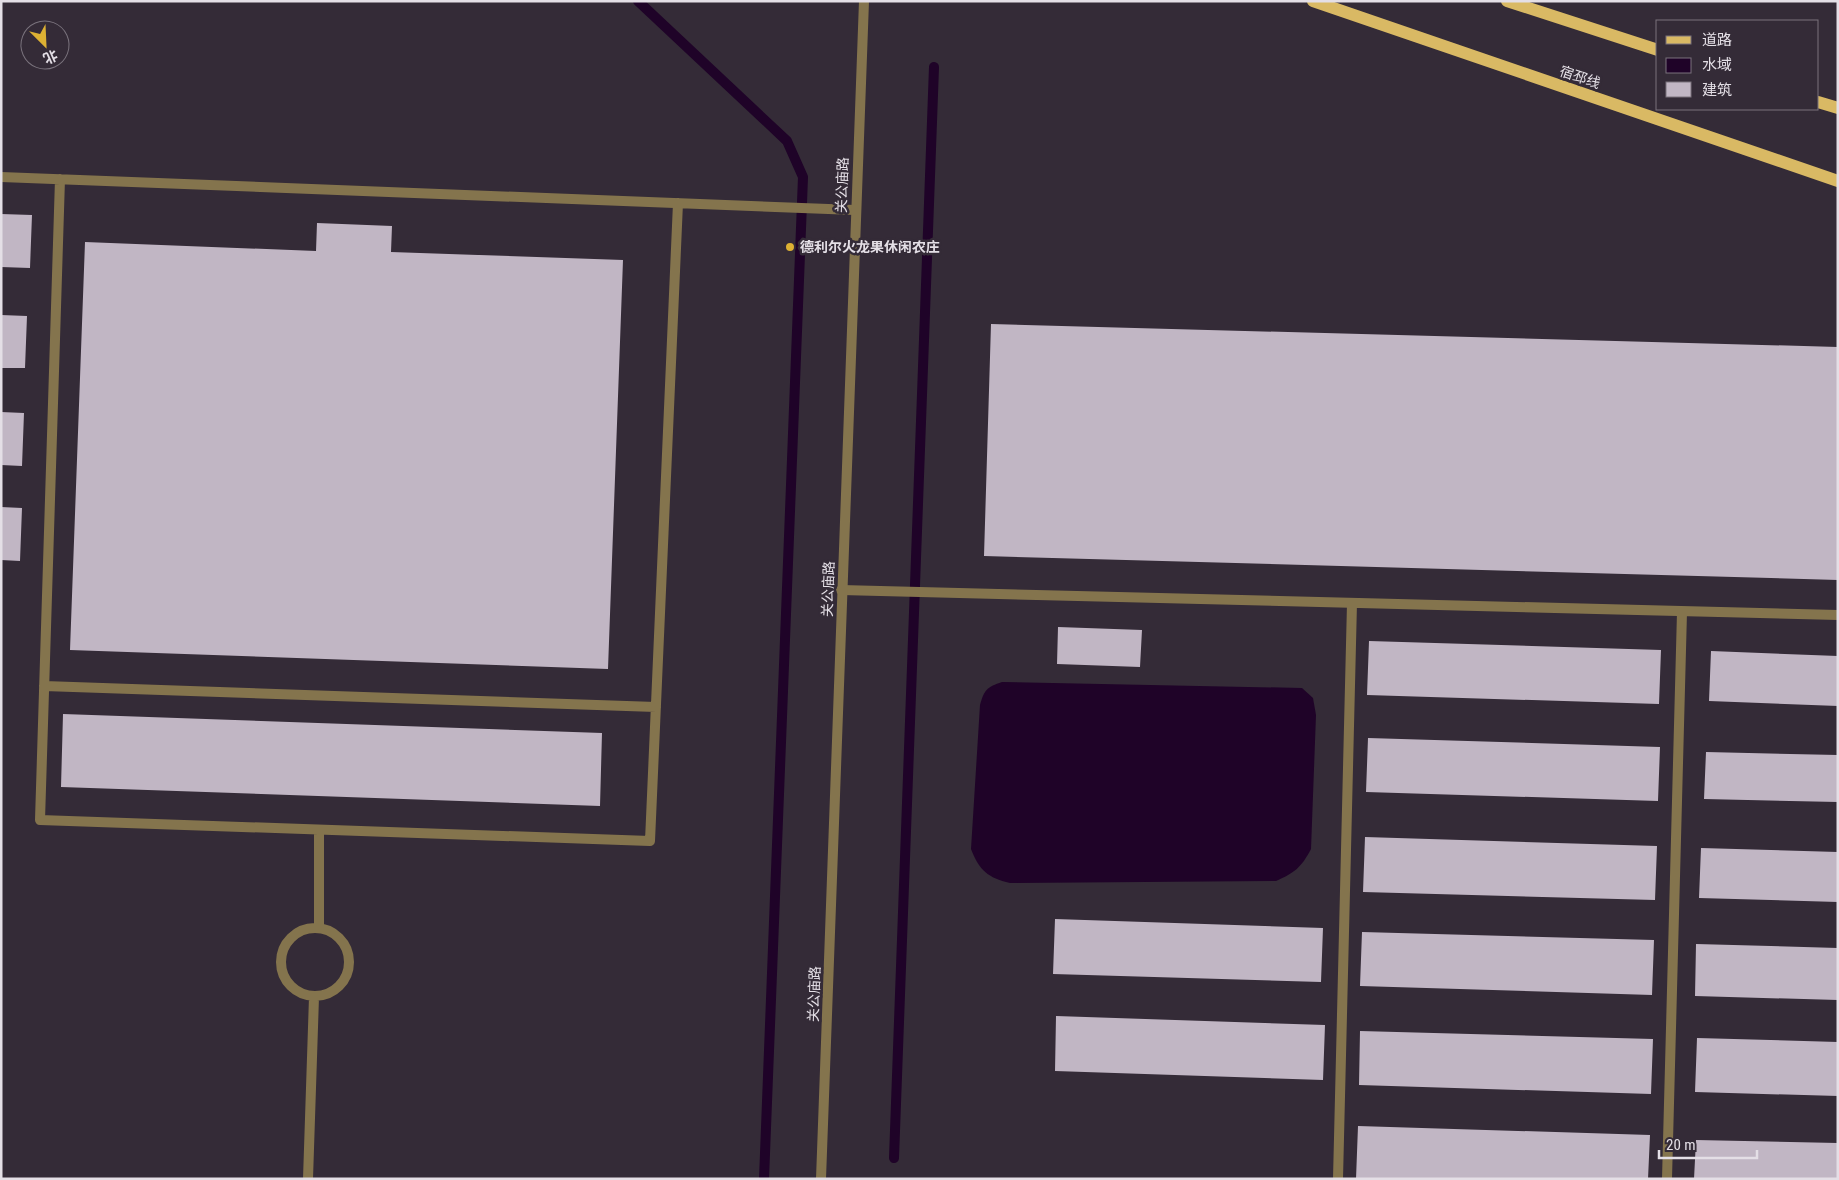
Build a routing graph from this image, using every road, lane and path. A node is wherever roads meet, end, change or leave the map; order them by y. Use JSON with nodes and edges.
{"nodes":[{"id":1,"x":864,"y":1,"type":"edge"},
{"id":2,"x":1313,"y":1,"type":"edge"},
{"id":3,"x":1507,"y":1,"type":"edge"},
{"id":4,"x":1656,"y":49,"type":"edge"},
{"id":5,"x":1819,"y":102,"type":"edge"},
{"id":6,"x":1838,"y":108,"type":"edge"},
{"id":7,"x":1,"y":177,"type":"edge"},
{"id":8,"x":60,"y":180,"type":"junction"},
{"id":9,"x":1838,"y":181,"type":"edge"},
{"id":10,"x":678,"y":203,"type":"junction"},
{"id":11,"x":855,"y":210,"type":"junction"},
{"id":12,"x":841,"y":590,"type":"junction"},
{"id":13,"x":1352,"y":603,"type":"junction"},
{"id":14,"x":1682,"y":612,"type":"junction"},
{"id":15,"x":1838,"y":615,"type":"edge"},
{"id":16,"x":44,"y":686,"type":"junction"},
{"id":17,"x":656,"y":707,"type":"junction"},
{"id":18,"x":319,"y":830,"type":"junction"},
{"id":19,"x":319,"y":927,"type":"junction"},
{"id":20,"x":314,"y":997,"type":"junction"},
{"id":21,"x":308,"y":1179,"type":"edge"},
{"id":22,"x":821,"y":1179,"type":"edge"},
{"id":23,"x":1338,"y":1179,"type":"edge"},
{"id":24,"x":1667,"y":1179,"type":"edge"}],
"edges":[{"from":1,"to":11,"type":"street","name":"关公庙路"},
{"from":2,"to":9,"type":"main road","name":"宿邳线"},
{"from":3,"to":4,"type":"main road"},
{"from":5,"to":6,"type":"main road"},
{"from":7,"to":8,"type":"street"},
{"from":8,"to":10,"type":"street"},
{"from":8,"to":16,"type":"street"},
{"from":10,"to":11,"type":"street"},
{"from":10,"to":17,"type":"street"},
{"from":11,"to":12,"type":"street","name":"关公庙路"},
{"from":12,"to":13,"type":"street"},
{"from":12,"to":22,"type":"street","name":"关公庙路"},
{"from":13,"to":14,"type":"street"},
{"from":13,"to":23,"type":"street"},
{"from":14,"to":15,"type":"street"},
{"from":14,"to":24,"type":"street"},
{"from":16,"to":17,"type":"street"},
{"from":16,"to":18,"type":"street"},
{"from":17,"to":18,"type":"street"},
{"from":18,"to":19,"type":"street"},
{"from":19,"to":20,"type":"street"},
{"from":19,"to":20,"type":"street"},
{"from":20,"to":21,"type":"street"}]}
